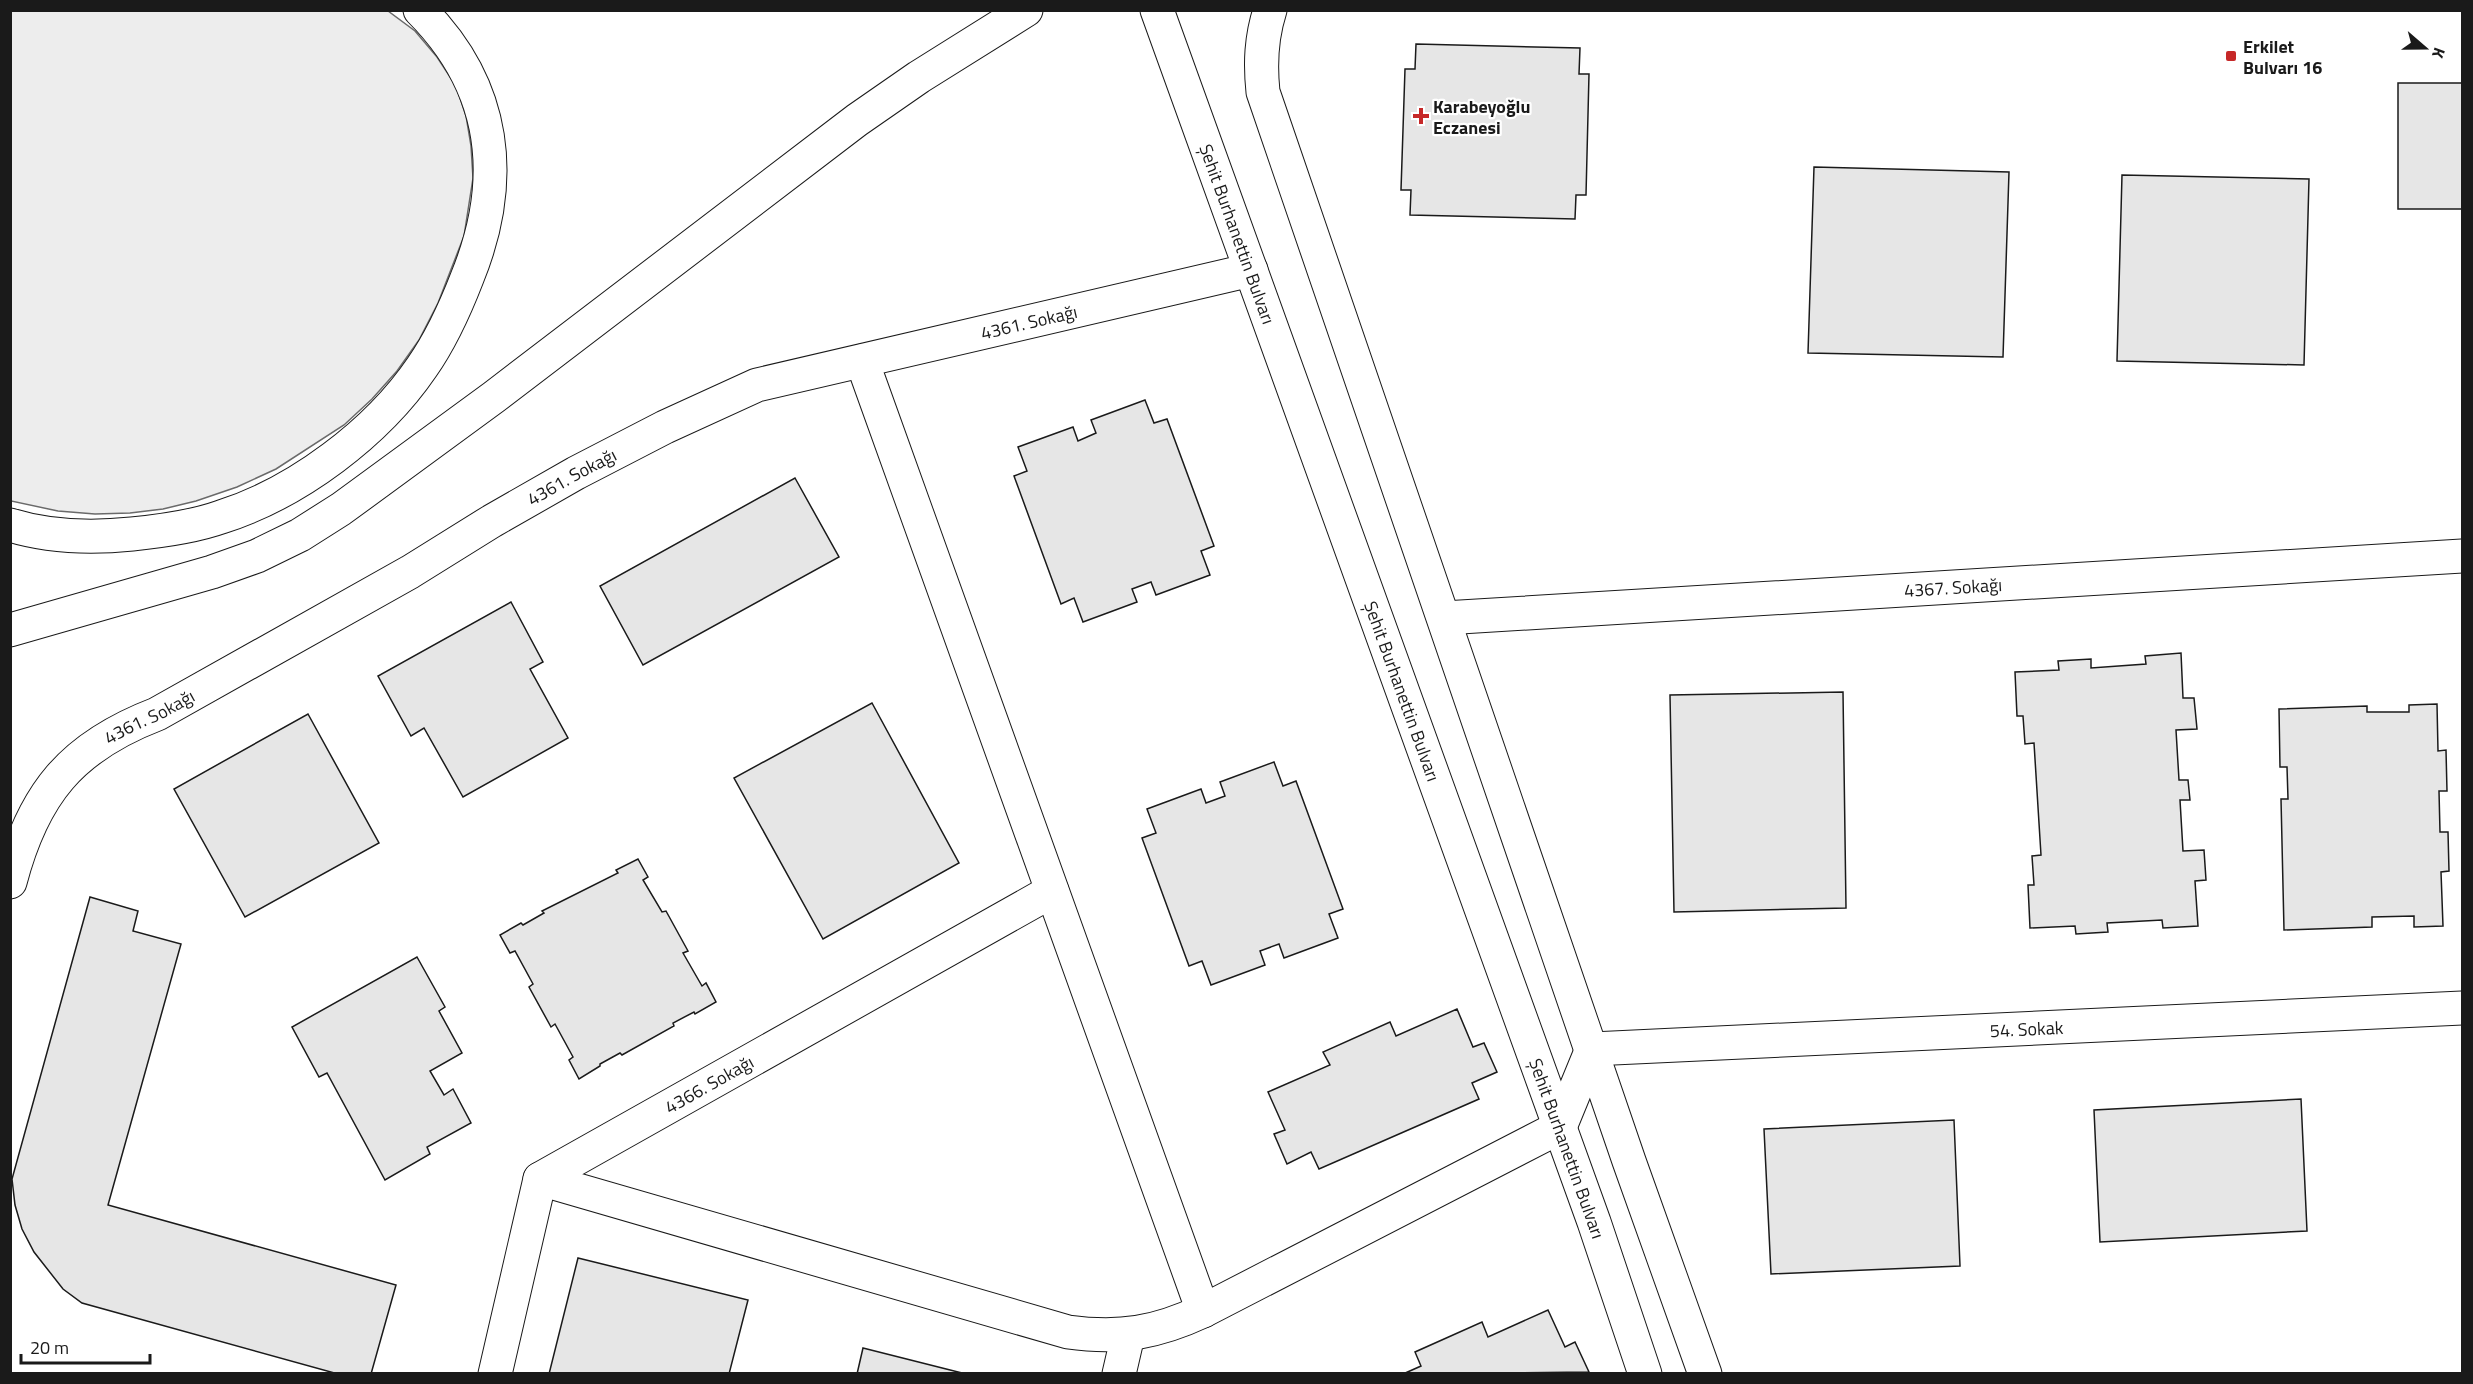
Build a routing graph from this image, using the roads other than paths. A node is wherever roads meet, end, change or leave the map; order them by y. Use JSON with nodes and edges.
{"nodes":[{"id":1,"x":420,"y":10,"type":"edge"},
{"id":2,"x":1026,"y":10,"type":"edge"},
{"id":3,"x":1157,"y":10,"type":"edge"},
{"id":4,"x":1270,"y":10,"type":"edge"},
{"id":5,"x":1251,"y":270,"type":"junction"},
{"id":6,"x":862,"y":361,"type":"junction"},
{"id":7,"x":10,"y":525,"type":"edge"},
{"id":8,"x":2463,"y":556,"type":"edge"},
{"id":9,"x":1444,"y":618,"type":"junction"},
{"id":10,"x":10,"y":630,"type":"edge"},
{"id":11,"x":10,"y":882,"type":"edge"},
{"id":12,"x":1052,"y":891,"type":"junction"},
{"id":13,"x":2463,"y":1008,"type":"edge"},
{"id":14,"x":1592,"y":1049,"type":"junction"},
{"id":15,"x":1560,"y":1126,"type":"junction"},
{"id":16,"x":540,"y":1179,"type":"junction"},
{"id":17,"x":1203,"y":1311,"type":"junction"},
{"id":18,"x":1128,"y":1335,"type":"junction"},
{"id":19,"x":495,"y":1374,"type":"edge"},
{"id":20,"x":1119,"y":1374,"type":"edge"},
{"id":21,"x":1645,"y":1374,"type":"edge"},
{"id":22,"x":1705,"y":1374,"type":"edge"}],
"edges":[{"from":1,"to":7,"type":"main road"},
{"from":2,"to":10,"type":"main road"},
{"from":3,"to":5,"type":"main road","name":"Şehit Burhanettin Bulvarı"},
{"from":4,"to":9,"type":"main road"},
{"from":5,"to":6,"type":"main road","name":"4361. Sokağı"},
{"from":5,"to":15,"type":"main road","name":"Şehit Burhanettin Bulvarı"},
{"from":6,"to":11,"type":"main road","name":"4361. Sokağı"},
{"from":6,"to":12,"type":"main road"},
{"from":8,"to":9,"type":"main road","name":"4367. Sokağı"},
{"from":9,"to":14,"type":"main road"},
{"from":12,"to":16,"type":"main road","name":"4366. Sokağı"},
{"from":12,"to":17,"type":"main road"},
{"from":13,"to":14,"type":"main road","name":"54. Sokak"},
{"from":14,"to":15,"type":"main road"},
{"from":14,"to":22,"type":"main road"},
{"from":15,"to":17,"type":"main road"},
{"from":15,"to":21,"type":"main road","name":"Şehit Burhanettin Bulvarı"},
{"from":16,"to":18,"type":"main road"},
{"from":16,"to":19,"type":"main road"},
{"from":17,"to":18,"type":"main road"},
{"from":18,"to":20,"type":"main road"}]}
